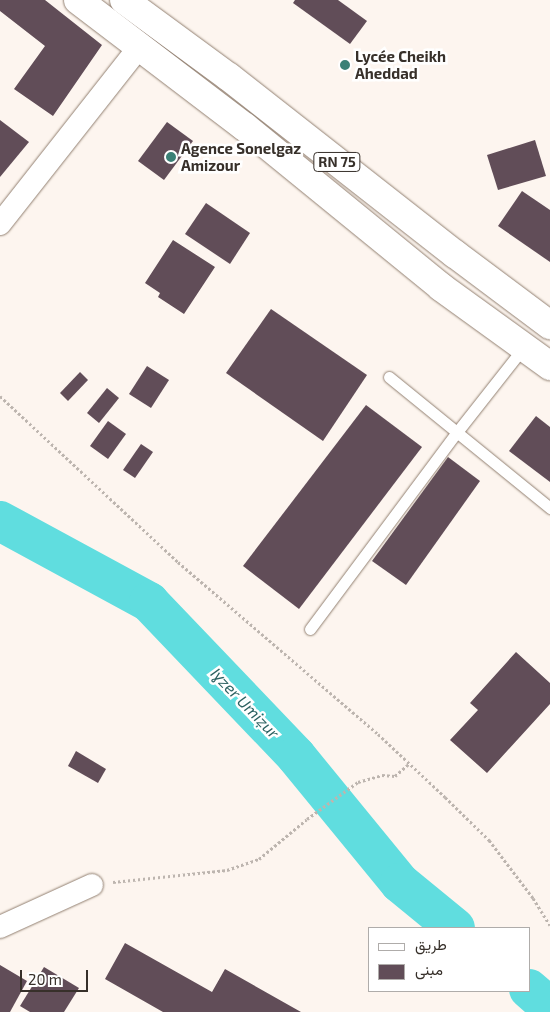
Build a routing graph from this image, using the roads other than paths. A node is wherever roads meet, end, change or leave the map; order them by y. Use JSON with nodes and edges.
{"nodes":[{"id":1,"x":78,"y":0,"type":"edge"},
{"id":2,"x":124,"y":0,"type":"edge"},
{"id":3,"x":140,"y":46,"type":"junction"},
{"id":4,"x":337,"y":162,"type":"junction"},
{"id":5,"x":318,"y":187,"type":"junction"},
{"id":6,"x":0,"y":224,"type":"edge"},
{"id":7,"x":550,"y":325,"type":"edge"},
{"id":8,"x":524,"y":347,"type":"junction"},
{"id":9,"x":550,"y":366,"type":"edge"},
{"id":10,"x":389,"y":377,"type":"dead end"},
{"id":11,"x":457,"y":432,"type":"junction"},
{"id":12,"x":550,"y":508,"type":"edge"},
{"id":13,"x":310,"y":629,"type":"dead end"},
{"id":14,"x":92,"y":885,"type":"road end"},
{"id":15,"x":0,"y":927,"type":"edge"}],
"edges":[{"from":1,"to":3,"type":"main road","number":"RN 75"},
{"from":2,"to":4,"type":"main road","number":"RN 75"},
{"from":3,"to":5,"type":"main road","number":"RN 75"},
{"from":3,"to":6,"type":"street"},
{"from":4,"to":5,"type":"main road"},
{"from":4,"to":7,"type":"main road","number":"RN 75"},
{"from":5,"to":8,"type":"main road","number":"RN 75"},
{"from":8,"to":9,"type":"main road","number":"RN 75"},
{"from":8,"to":11,"type":"lane"},
{"from":10,"to":11,"type":"lane"},
{"from":11,"to":12,"type":"lane"},
{"from":11,"to":13,"type":"lane"},
{"from":14,"to":15,"type":"street"}]}
